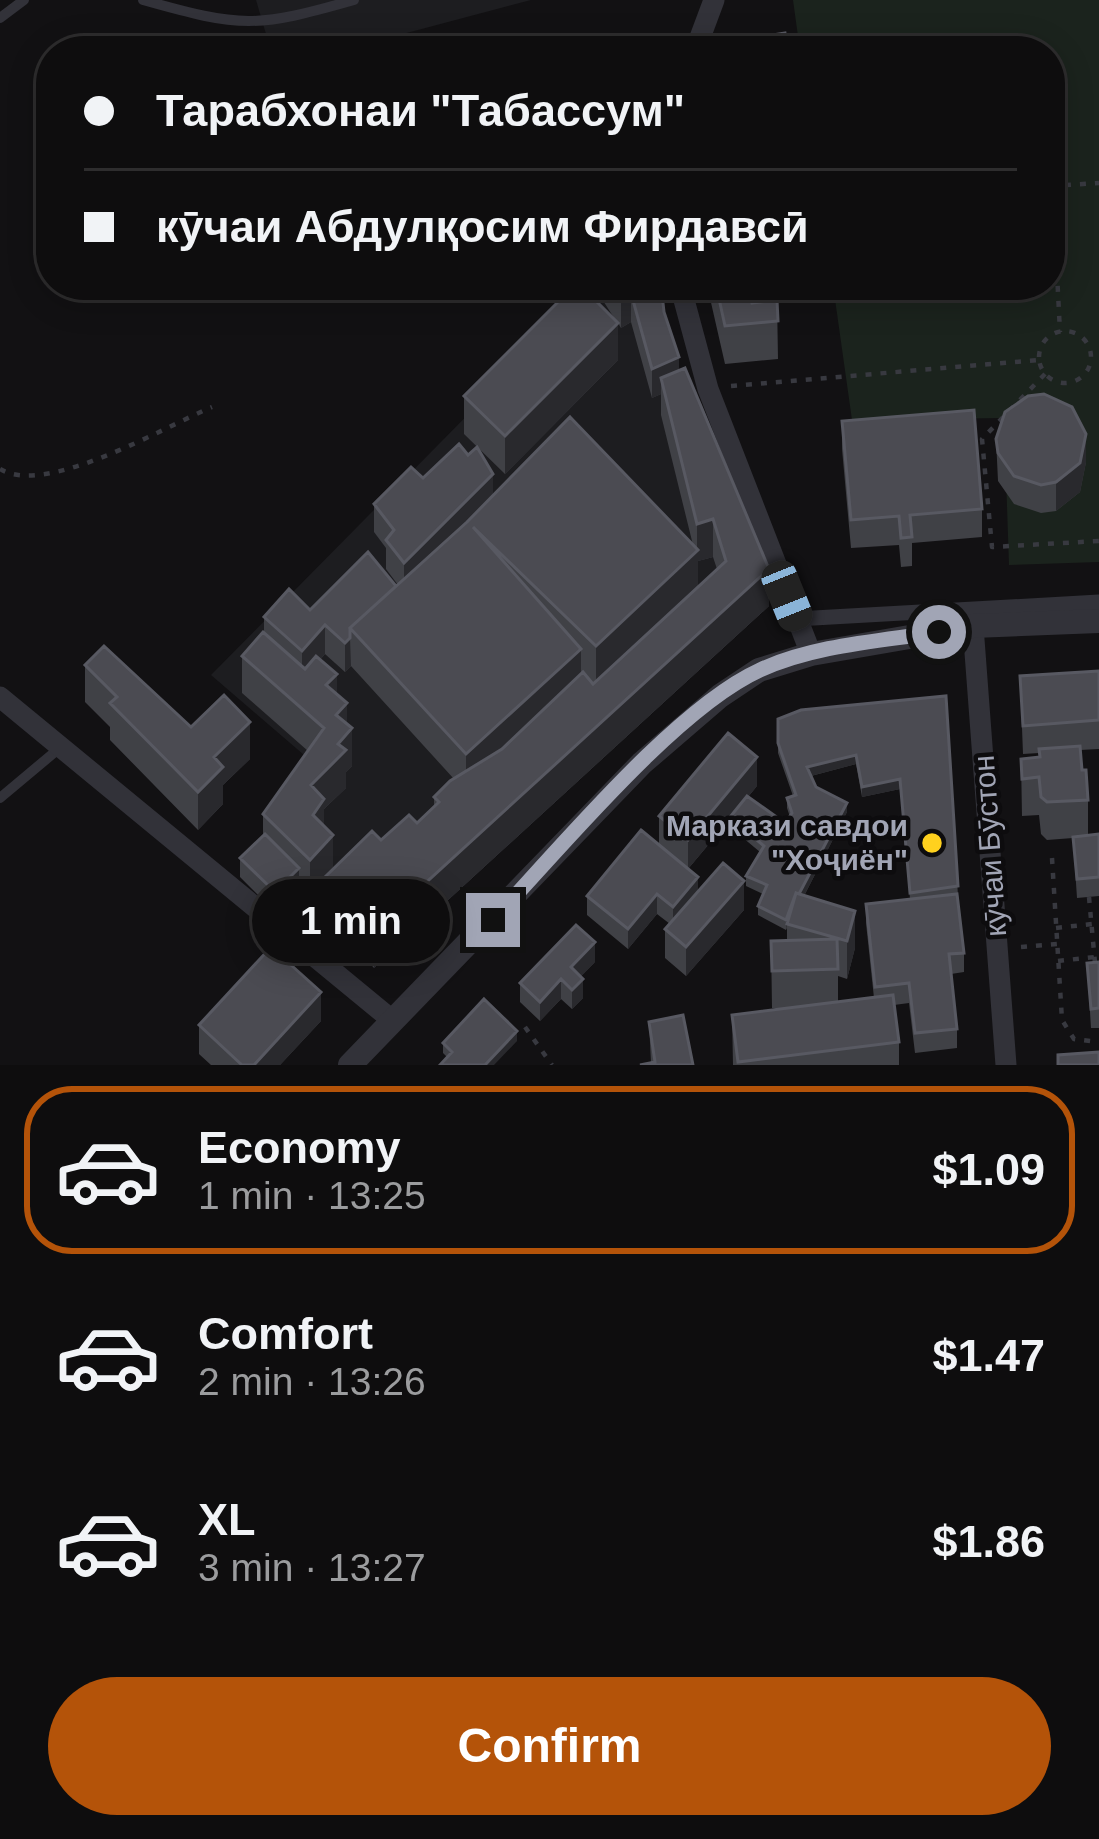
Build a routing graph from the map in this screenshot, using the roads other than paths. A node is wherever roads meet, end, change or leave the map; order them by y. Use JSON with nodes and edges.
{"nodes":[{"id":1,"x":24,"y":0,"type":"edge"},
{"id":2,"x":143,"y":0,"type":"edge"},
{"id":3,"x":354,"y":0,"type":"edge"},
{"id":4,"x":714,"y":0,"type":"edge"},
{"id":5,"x":0,"y":18,"type":"edge"},
{"id":6,"x":700,"y":36,"type":"edge"},
{"id":7,"x":684,"y":300,"type":"edge"},
{"id":8,"x":1099,"y":602,"type":"edge"},
{"id":9,"x":796,"y":619,"type":"junction"},
{"id":10,"x":1099,"y":621,"type":"edge"},
{"id":11,"x":973,"y":626,"type":"junction"},
{"id":12,"x":811,"y":654,"type":"junction"},
{"id":13,"x":0,"y":697,"type":"edge"},
{"id":14,"x":62,"y":746,"type":"junction"},
{"id":15,"x":0,"y":798,"type":"edge"},
{"id":16,"x":392,"y":1020,"type":"junction"},
{"id":17,"x":350,"y":1065,"type":"edge"},
{"id":18,"x":1006,"y":1065,"type":"edge"}],
"edges":[{"from":1,"to":5,"type":"lane"},
{"from":2,"to":3,"type":"lane"},
{"from":4,"to":6,"type":"street"},
{"from":7,"to":9,"type":"street"},
{"from":8,"to":9,"type":"street"},
{"from":9,"to":12,"type":"street"},
{"from":10,"to":11,"type":"street"},
{"from":11,"to":12,"type":"street"},
{"from":11,"to":18,"type":"street","name":"кӯчаи Бӯстон"},
{"from":12,"to":16,"type":"street"},
{"from":13,"to":14,"type":"street"},
{"from":14,"to":15,"type":"lane"},
{"from":14,"to":16,"type":"street"},
{"from":16,"to":17,"type":"street"}]}
